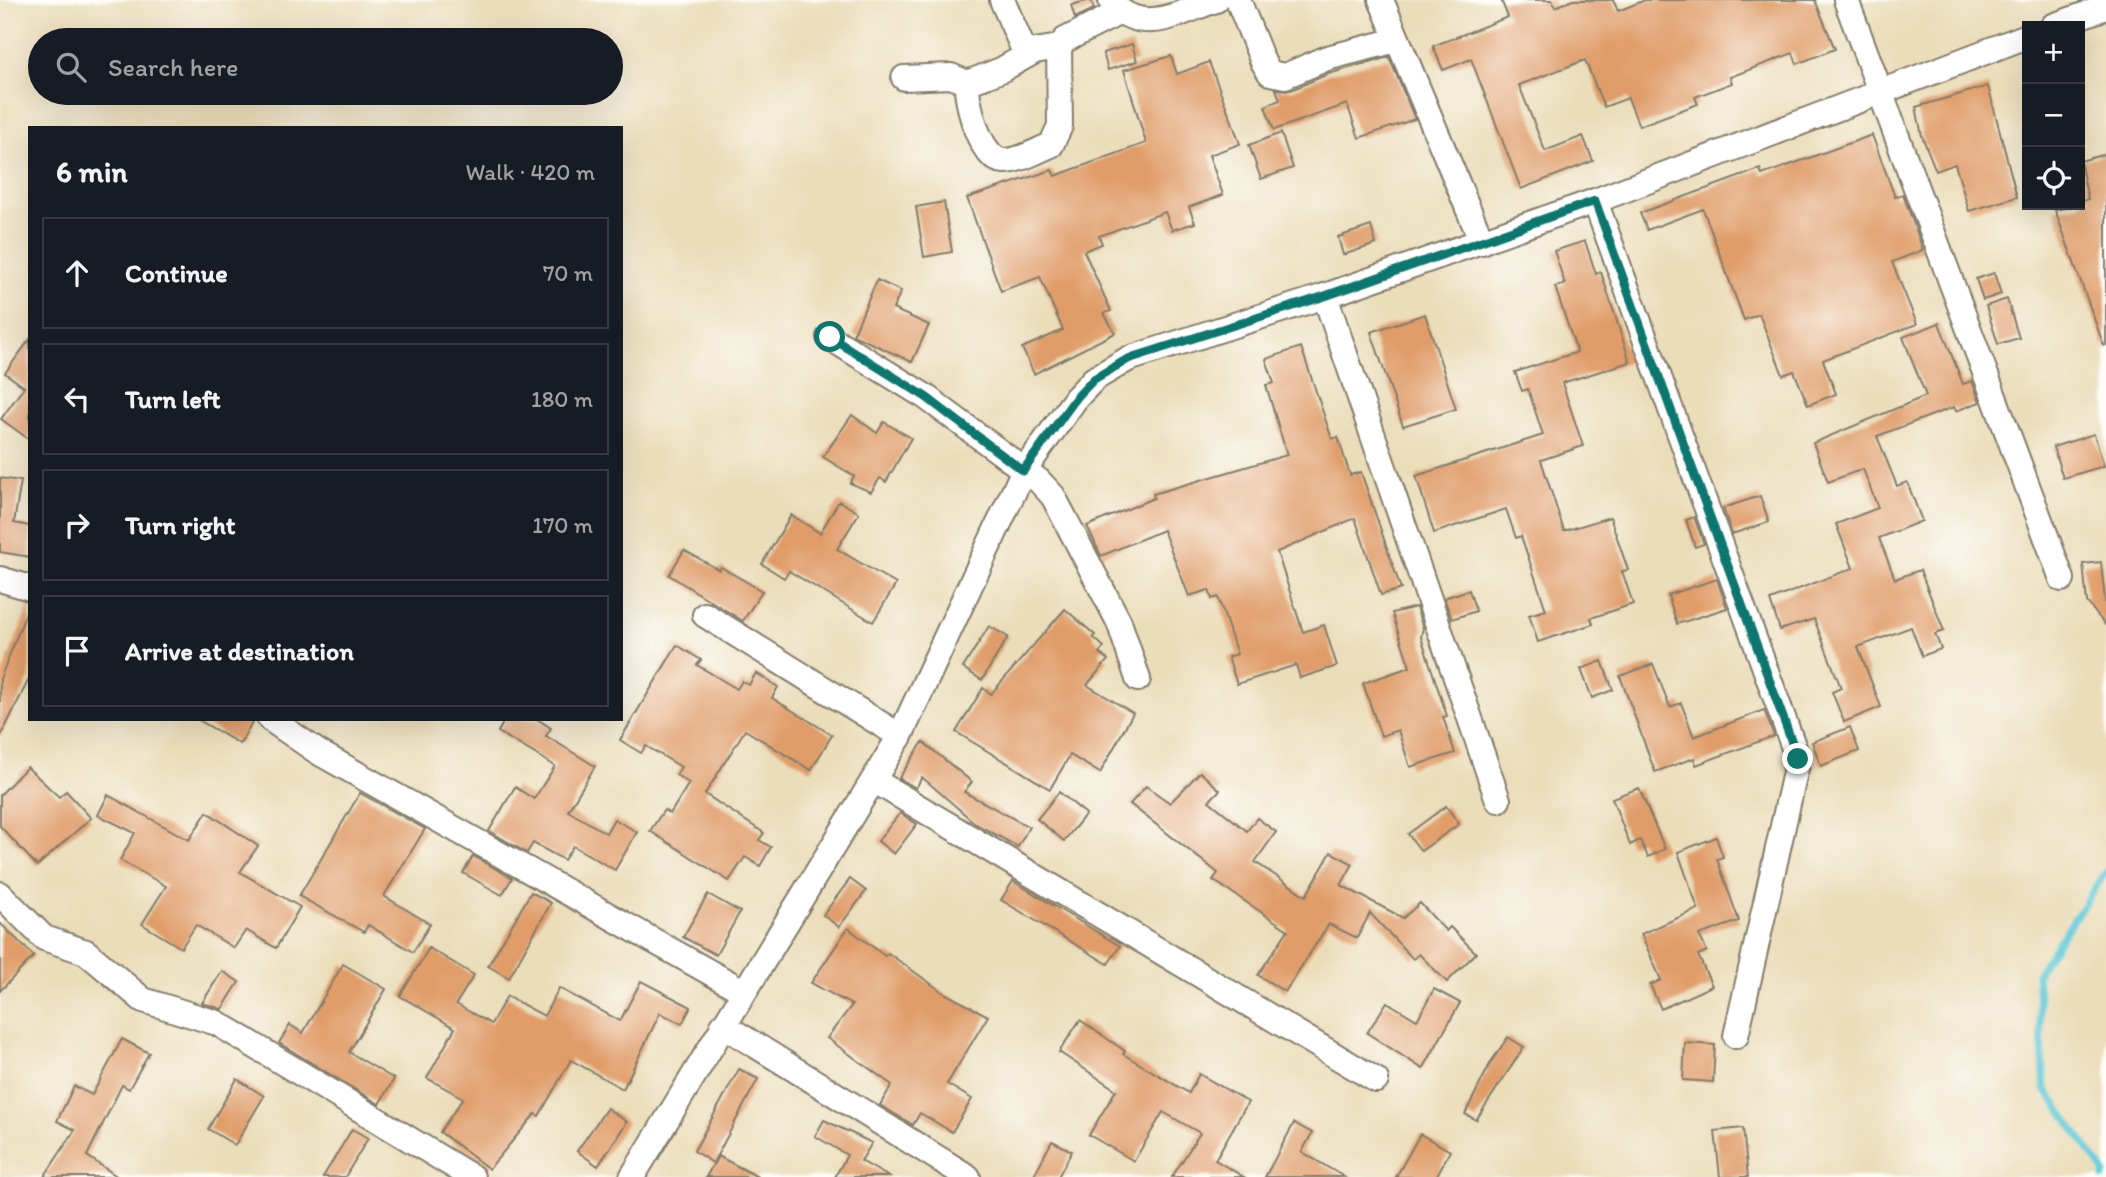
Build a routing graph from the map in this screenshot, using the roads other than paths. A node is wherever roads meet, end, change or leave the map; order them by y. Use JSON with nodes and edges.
{"nodes":[{"id":1,"x":1002,"y":0,"type":"edge"},
{"id":2,"x":1216,"y":0,"type":"edge"},
{"id":3,"x":1238,"y":0,"type":"edge"},
{"id":4,"x":1381,"y":0,"type":"edge"},
{"id":5,"x":1846,"y":0,"type":"edge"},
{"id":6,"x":1115,"y":6,"type":"edge"},
{"id":7,"x":2106,"y":6,"type":"edge"},
{"id":8,"x":2066,"y":21,"type":"edge"},
{"id":9,"x":2022,"y":38,"type":"edge"},
{"id":10,"x":1397,"y":40,"type":"junction"},
{"id":11,"x":1059,"y":47,"type":"junction"},
{"id":12,"x":1026,"y":55,"type":"junction"},
{"id":13,"x":904,"y":78,"type":"dead end"},
{"id":14,"x":967,"y":83,"type":"junction"},
{"id":15,"x":1879,"y":90,"type":"junction"},
{"id":16,"x":1595,"y":201,"type":"junction"},
{"id":17,"x":1482,"y":242,"type":"junction"},
{"id":18,"x":1325,"y":296,"type":"junction"},
{"id":19,"x":830,"y":337,"type":"dead end"},
{"id":20,"x":1023,"y":471,"type":"junction"},
{"id":21,"x":0,"y":579,"type":"edge"},
{"id":22,"x":2062,"y":579,"type":"dead end"},
{"id":23,"x":28,"y":587,"type":"edge"},
{"id":24,"x":705,"y":615,"type":"dead end"},
{"id":25,"x":1138,"y":679,"type":"dead end"},
{"id":26,"x":273,"y":721,"type":"edge"},
{"id":27,"x":900,"y":736,"type":"junction"},
{"id":28,"x":874,"y":781,"type":"junction"},
{"id":29,"x":1499,"y":800,"type":"dead end"},
{"id":30,"x":0,"y":894,"type":"edge"},
{"id":31,"x":743,"y":991,"type":"junction"},
{"id":32,"x":723,"y":1025,"type":"junction"},
{"id":33,"x":1736,"y":1036,"type":"dead end"},
{"id":34,"x":1376,"y":1080,"type":"dead end"},
{"id":35,"x":472,"y":1177,"type":"edge"},
{"id":36,"x":632,"y":1177,"type":"edge"},
{"id":37,"x":968,"y":1177,"type":"edge"}],
"edges":[{"from":1,"to":12,"type":"street"},
{"from":2,"to":6,"type":"street"},
{"from":3,"to":10,"type":"street"},
{"from":4,"to":10,"type":"street"},
{"from":5,"to":15,"type":"street"},
{"from":6,"to":11,"type":"street"},
{"from":7,"to":8,"type":"street"},
{"from":9,"to":15,"type":"street"},
{"from":10,"to":17,"type":"street"},
{"from":11,"to":12,"type":"street"},
{"from":11,"to":14,"type":"street"},
{"from":12,"to":14,"type":"street"},
{"from":13,"to":14,"type":"street"},
{"from":15,"to":16,"type":"street"},
{"from":15,"to":22,"type":"street"},
{"from":16,"to":17,"type":"street"},
{"from":16,"to":33,"type":"street"},
{"from":17,"to":18,"type":"street"},
{"from":18,"to":20,"type":"street"},
{"from":18,"to":29,"type":"street"},
{"from":19,"to":20,"type":"street"},
{"from":20,"to":25,"type":"street"},
{"from":20,"to":27,"type":"street"},
{"from":21,"to":23,"type":"street"},
{"from":24,"to":27,"type":"street"},
{"from":26,"to":31,"type":"street"},
{"from":27,"to":28,"type":"street"},
{"from":28,"to":31,"type":"street"},
{"from":28,"to":34,"type":"street"},
{"from":30,"to":35,"type":"street"},
{"from":31,"to":32,"type":"street"},
{"from":32,"to":36,"type":"street"},
{"from":32,"to":37,"type":"street"}]}
